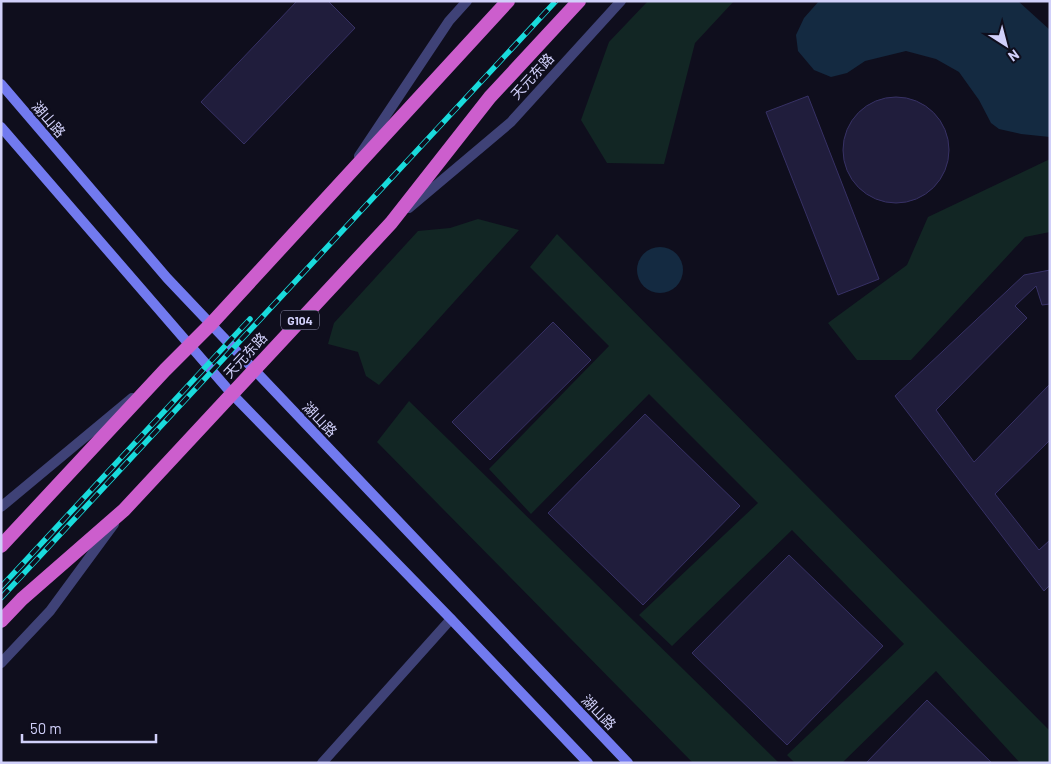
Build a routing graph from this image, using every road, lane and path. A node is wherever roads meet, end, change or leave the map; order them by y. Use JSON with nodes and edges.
{"nodes":[{"id":1,"x":467,"y":1,"type":"edge"},
{"id":2,"x":508,"y":1,"type":"edge"},
{"id":3,"x":579,"y":1,"type":"edge"},
{"id":4,"x":621,"y":1,"type":"edge"},
{"id":5,"x":1,"y":84,"type":"edge"},
{"id":6,"x":1,"y":127,"type":"edge"},
{"id":7,"x":342,"y":181,"type":"junction"},
{"id":8,"x":391,"y":223,"type":"junction"},
{"id":9,"x":211,"y":324,"type":"junction"},
{"id":10,"x":190,"y":346,"type":"junction"},
{"id":11,"x":254,"y":369,"type":"junction"},
{"id":12,"x":165,"y":370,"type":"junction"},
{"id":13,"x":232,"y":394,"type":"junction"},
{"id":14,"x":1,"y":507,"type":"edge"},
{"id":15,"x":124,"y":510,"type":"junction"},
{"id":16,"x":1,"y":546,"type":"edge"},
{"id":17,"x":451,"y":619,"type":"junction"},
{"id":18,"x":1,"y":621,"type":"edge"},
{"id":19,"x":1,"y":663,"type":"edge"},
{"id":20,"x":322,"y":763,"type":"edge"},
{"id":21,"x":588,"y":763,"type":"edge"},
{"id":22,"x":628,"y":763,"type":"edge"}],
"edges":[{"from":1,"to":7,"type":"street"},
{"from":2,"to":7,"type":"highway"},
{"from":3,"to":8,"type":"highway","name":"天元东路","number":"G104"},
{"from":4,"to":8,"type":"street","name":"天元东路"},
{"from":5,"to":9,"type":"main road","name":"湖山路"},
{"from":6,"to":10,"type":"main road"},
{"from":7,"to":9,"type":"highway"},
{"from":8,"to":11,"type":"highway","name":"天元东路","number":"G104"},
{"from":9,"to":10,"type":"highway"},
{"from":9,"to":11,"type":"main road","name":"湖山路"},
{"from":10,"to":12,"type":"highway"},
{"from":10,"to":13,"type":"main road"},
{"from":11,"to":13,"type":"highway","name":"天元东路","number":"G104"},
{"from":11,"to":22,"type":"main road","name":"湖山路"},
{"from":12,"to":14,"type":"street"},
{"from":12,"to":16,"type":"highway"},
{"from":13,"to":15,"type":"highway","name":"天元东路","number":"G104"},
{"from":13,"to":17,"type":"main road"},
{"from":15,"to":18,"type":"highway","name":"天元东路","number":"G104"},
{"from":15,"to":19,"type":"street","name":"天元东路"},
{"from":17,"to":20,"type":"street"},
{"from":17,"to":21,"type":"main road"}]}
